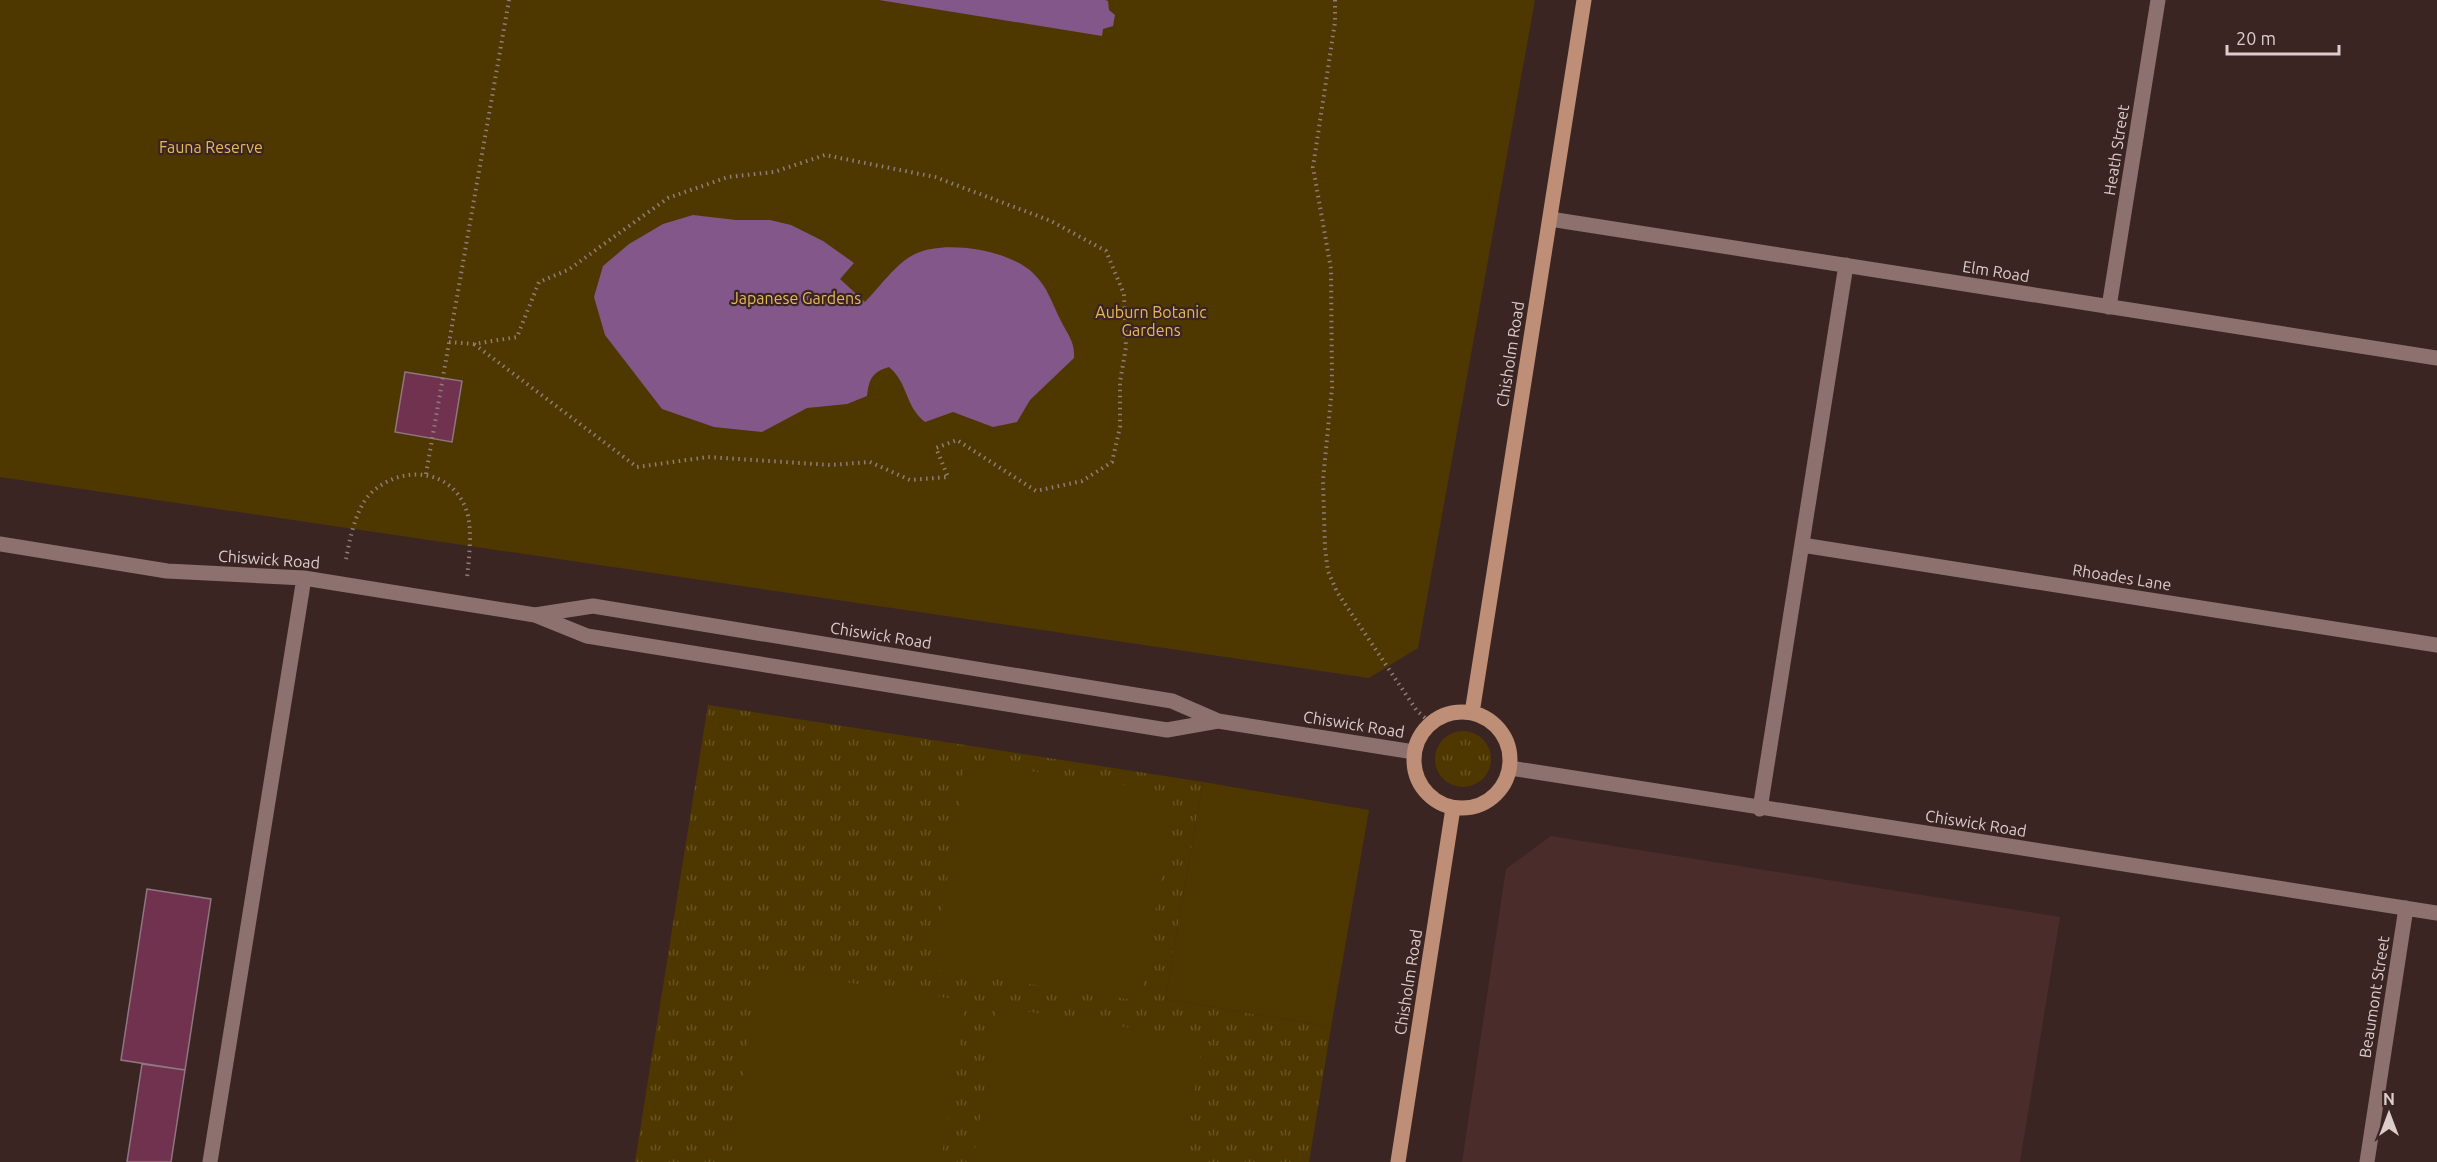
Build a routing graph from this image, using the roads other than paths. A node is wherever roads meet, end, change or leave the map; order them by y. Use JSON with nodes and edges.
{"nodes":[{"id":1,"x":1584,"y":0,"type":"edge"},
{"id":2,"x":2158,"y":0,"type":"edge"},
{"id":3,"x":1550,"y":219,"type":"junction"},
{"id":4,"x":1846,"y":265,"type":"junction"},
{"id":5,"x":2109,"y":307,"type":"junction"},
{"id":6,"x":2437,"y":358,"type":"edge"},
{"id":7,"x":0,"y":544,"type":"edge"},
{"id":8,"x":1802,"y":545,"type":"junction"},
{"id":9,"x":304,"y":578,"type":"junction"},
{"id":10,"x":535,"y":615,"type":"junction"},
{"id":11,"x":2437,"y":645,"type":"edge"},
{"id":12,"x":1472,"y":713,"type":"junction"},
{"id":13,"x":1218,"y":721,"type":"junction"},
{"id":14,"x":1414,"y":752,"type":"junction"},
{"id":15,"x":1510,"y":768,"type":"junction"},
{"id":16,"x":1453,"y":808,"type":"junction"},
{"id":17,"x":1760,"y":809,"type":"junction"},
{"id":18,"x":2406,"y":908,"type":"junction"},
{"id":19,"x":2437,"y":913,"type":"edge"},
{"id":20,"x":210,"y":1162,"type":"edge"},
{"id":21,"x":1398,"y":1162,"type":"edge"},
{"id":22,"x":2367,"y":1162,"type":"edge"}],
"edges":[{"from":1,"to":3,"type":"main road","name":"Chisholm Road"},
{"from":2,"to":5,"type":"street","name":"Heath Street"},
{"from":3,"to":4,"type":"street","name":"Elm Road"},
{"from":3,"to":12,"type":"main road","name":"Chisholm Road"},
{"from":4,"to":5,"type":"street","name":"Elm Road"},
{"from":4,"to":8,"type":"street"},
{"from":5,"to":6,"type":"street","name":"Elm Road"},
{"from":7,"to":9,"type":"street","name":"Chiswick Road"},
{"from":8,"to":11,"type":"street","name":"Rhoades Lane"},
{"from":8,"to":17,"type":"street"},
{"from":9,"to":10,"type":"street","name":"Chiswick Road"},
{"from":9,"to":20,"type":"street"},
{"from":10,"to":13,"type":"street","name":"Chiswick Road"},
{"from":10,"to":13,"type":"street","name":"Chiswick Road"},
{"from":12,"to":14,"type":"main road"},
{"from":12,"to":15,"type":"main road"},
{"from":13,"to":14,"type":"street","name":"Chiswick Road"},
{"from":14,"to":16,"type":"main road"},
{"from":15,"to":16,"type":"main road"},
{"from":15,"to":17,"type":"street","name":"Chiswick Road"},
{"from":16,"to":21,"type":"main road","name":"Chisholm Road"},
{"from":17,"to":18,"type":"street","name":"Chiswick Road"},
{"from":18,"to":19,"type":"street","name":"Chiswick Road"},
{"from":18,"to":22,"type":"street","name":"Beaumont Street"}]}
